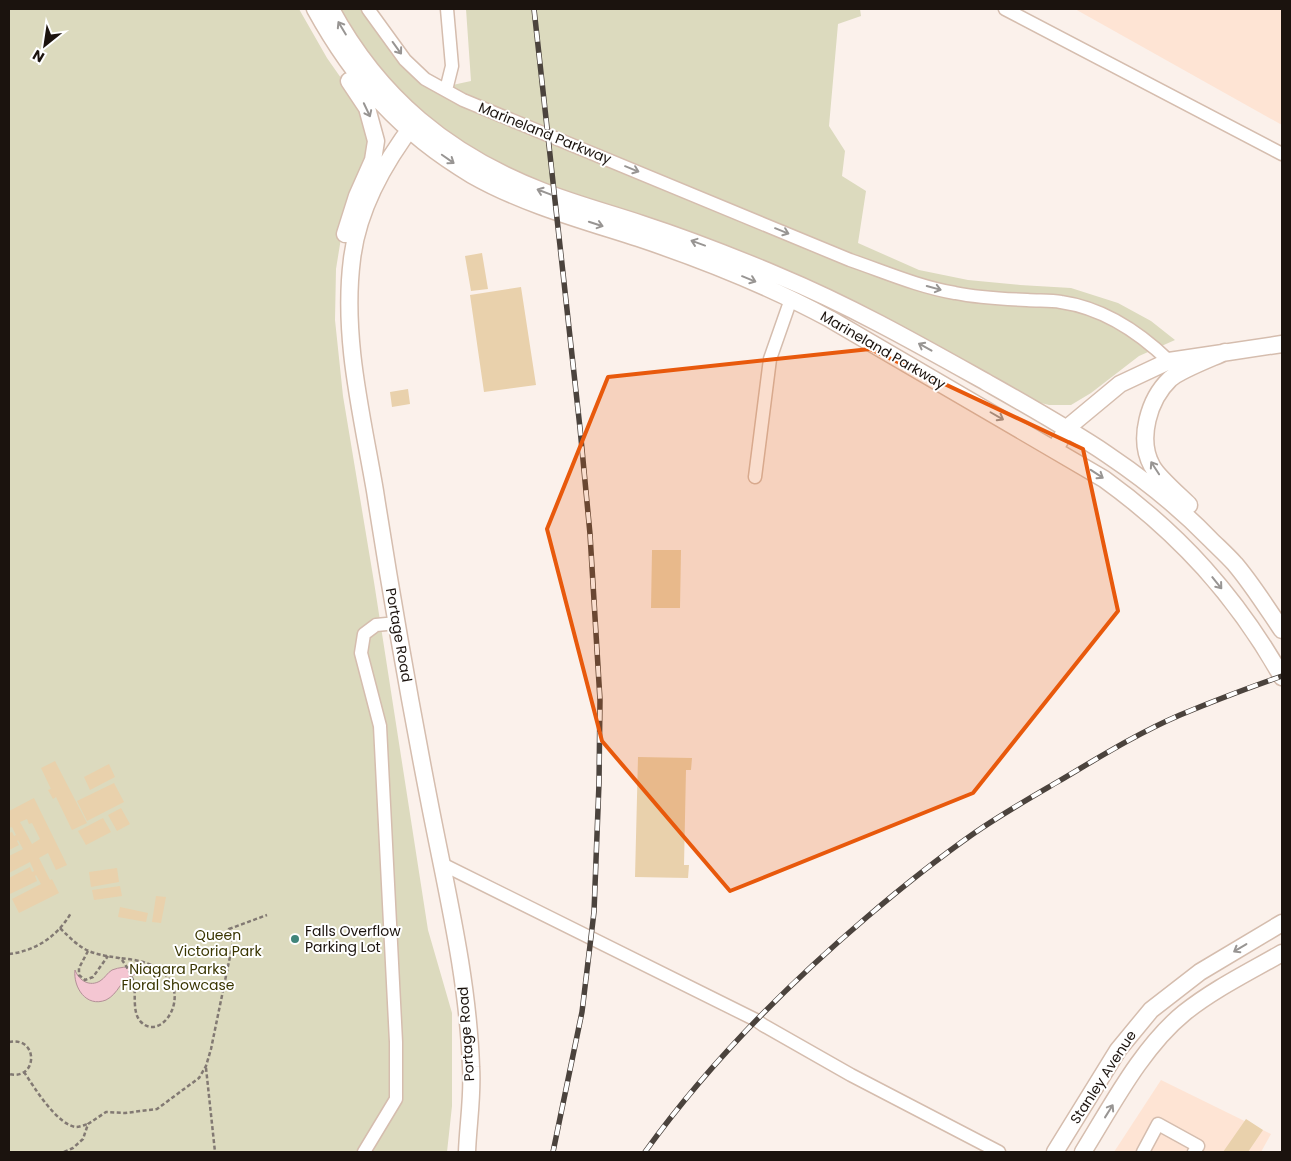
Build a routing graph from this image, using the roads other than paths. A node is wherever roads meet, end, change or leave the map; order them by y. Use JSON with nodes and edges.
{"nodes":[{"id":1,"x":305,"y":9,"type":"edge"},
{"id":2,"x":315,"y":9,"type":"edge"},
{"id":3,"x":331,"y":9,"type":"edge"},
{"id":4,"x":368,"y":9,"type":"edge"},
{"id":5,"x":447,"y":9,"type":"edge"},
{"id":6,"x":1005,"y":9,"type":"edge"},
{"id":7,"x":446,"y":90,"type":"junction"},
{"id":8,"x":413,"y":125,"type":"junction"},
{"id":9,"x":1282,"y":154,"type":"edge"},
{"id":10,"x":791,"y":299,"type":"junction"},
{"id":11,"x":1282,"y":344,"type":"edge"},
{"id":12,"x":1225,"y":352,"type":"junction"},
{"id":13,"x":1169,"y":362,"type":"junction"},
{"id":14,"x":361,"y":409,"type":"junction"},
{"id":15,"x":1067,"y":428,"type":"junction"},
{"id":16,"x":1055,"y":450,"type":"junction"},
{"id":17,"x":755,"y":477,"type":"dead end"},
{"id":18,"x":397,"y":623,"type":"junction"},
{"id":19,"x":1282,"y":629,"type":"edge"},
{"id":20,"x":1282,"y":677,"type":"edge"},
{"id":21,"x":442,"y":864,"type":"junction"},
{"id":22,"x":1282,"y":923,"type":"edge"},
{"id":23,"x":1282,"y":953,"type":"edge"},
{"id":24,"x":364,"y":1152,"type":"edge"},
{"id":25,"x":467,"y":1152,"type":"edge"},
{"id":26,"x":999,"y":1152,"type":"edge"},
{"id":27,"x":1055,"y":1152,"type":"edge"},
{"id":28,"x":1083,"y":1152,"type":"edge"},
{"id":29,"x":1142,"y":1152,"type":"edge"},
{"id":30,"x":1194,"y":1152,"type":"edge"}],
"edges":[{"from":1,"to":14,"type":"main road","one_way":true},
{"from":2,"to":8,"type":"main road"},
{"from":8,"to":3,"type":"main road","one_way":true},
{"from":4,"to":7,"type":"street","name":"Marineland Parkway","one_way":true},
{"from":5,"to":7,"type":"street"},
{"from":6,"to":9,"type":"street"},
{"from":7,"to":13,"type":"street","name":"Marineland Parkway","one_way":true},
{"from":8,"to":10,"type":"main road","name":"Marineland Parkway","one_way":true},
{"from":8,"to":14,"type":"main road","name":"Portage Road"},
{"from":15,"to":8,"type":"main road","name":"Marineland Parkway","one_way":true},
{"from":10,"to":16,"type":"main road","name":"Marineland Parkway","one_way":true},
{"from":10,"to":17,"type":"street"},
{"from":11,"to":12,"type":"main road"},
{"from":12,"to":13,"type":"main road"},
{"from":19,"to":12,"type":"main road","one_way":true},
{"from":13,"to":15,"type":"main road"},
{"from":14,"to":18,"type":"main road","name":"Portage Road"},
{"from":15,"to":16,"type":"main road"},
{"from":15,"to":19,"type":"main road","name":"Marineland Parkway"},
{"from":16,"to":20,"type":"main road","name":"Marineland Parkway","one_way":true},
{"from":18,"to":21,"type":"main road","name":"Portage Road"},
{"from":18,"to":24,"type":"street"},
{"from":21,"to":25,"type":"main road","name":"Portage Road"},
{"from":21,"to":26,"type":"street"},
{"from":22,"to":27,"type":"main road","name":"Stanley Avenue","one_way":true},
{"from":28,"to":23,"type":"main road","name":"Stanley Avenue","one_way":true},
{"from":29,"to":30,"type":"street"}]}
